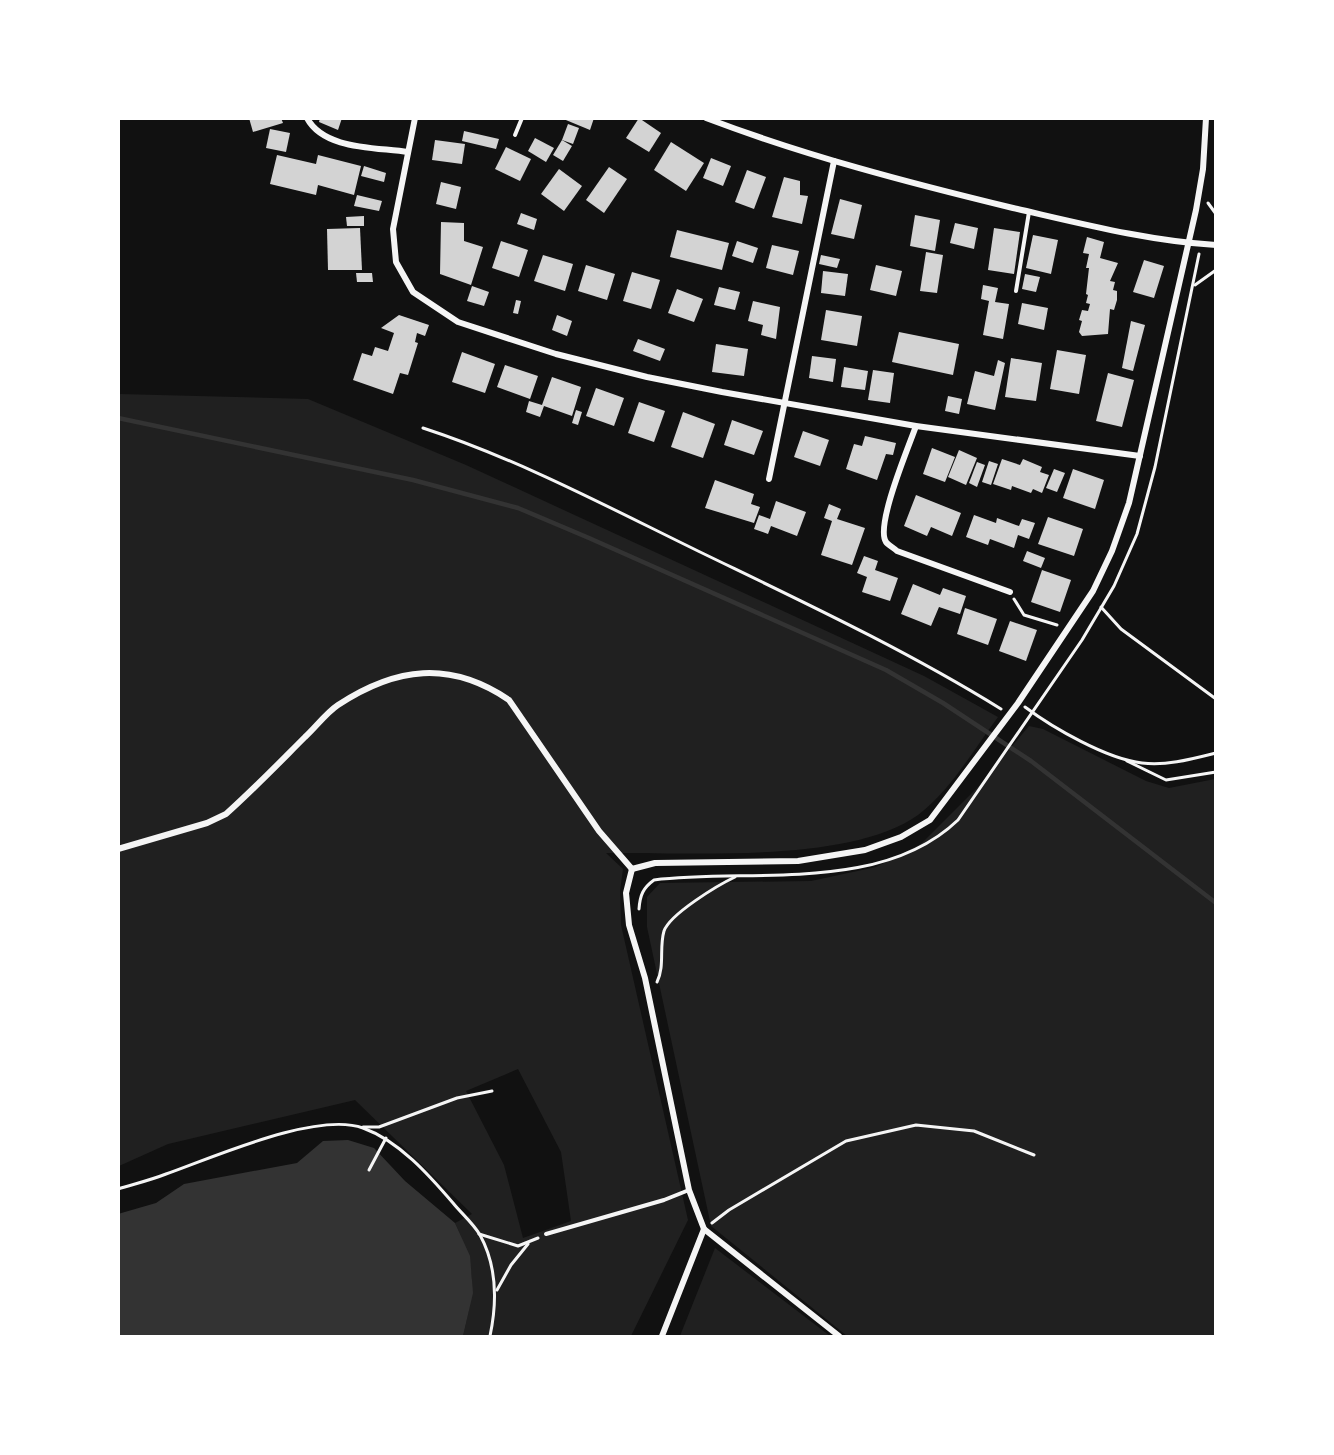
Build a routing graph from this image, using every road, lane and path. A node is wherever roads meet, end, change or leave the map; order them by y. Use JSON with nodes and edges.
{"nodes":[{"id":1,"x":307,"y":118,"type":"edge"},
{"id":2,"x":415,"y":118,"type":"edge"},
{"id":3,"x":522,"y":118,"type":"edge"},
{"id":4,"x":706,"y":118,"type":"edge"},
{"id":5,"x":1206,"y":118,"type":"edge"},
{"id":6,"x":515,"y":135,"type":"dead end"},
{"id":7,"x":408,"y":152,"type":"junction"},
{"id":8,"x":834,"y":161,"type":"junction"},
{"id":9,"x":1208,"y":202,"type":"dead end"},
{"id":10,"x":1029,"y":212,"type":"junction"},
{"id":11,"x":1215,"y":214,"type":"edge"},
{"id":12,"x":1190,"y":243,"type":"junction"},
{"id":13,"x":1215,"y":245,"type":"edge"},
{"id":14,"x":1215,"y":270,"type":"edge"},
{"id":15,"x":1194,"y":287,"type":"dead end"},
{"id":16,"x":1016,"y":291,"type":"dead end"},
{"id":17,"x":785,"y":404,"type":"junction"},
{"id":18,"x":916,"y":426,"type":"junction"},
{"id":19,"x":423,"y":428,"type":"dead end"},
{"id":20,"x":1140,"y":456,"type":"junction"},
{"id":21,"x":769,"y":479,"type":"dead end"},
{"id":22,"x":1010,"y":592,"type":"joint"},
{"id":23,"x":1101,"y":607,"type":"dead end"},
{"id":24,"x":1068,"y":628,"type":"junction"},
{"id":25,"x":1215,"y":699,"type":"edge"},
{"id":26,"x":1018,"y":703,"type":"junction"},
{"id":27,"x":1009,"y":717,"type":"junction"},
{"id":28,"x":1020,"y":730,"type":"dead end"},
{"id":29,"x":1215,"y":753,"type":"edge"},
{"id":30,"x":1123,"y":759,"type":"junction"},
{"id":31,"x":1215,"y":772,"type":"edge"},
{"id":32,"x":118,"y":849,"type":"edge"},
{"id":33,"x":632,"y":869,"type":"junction"},
{"id":34,"x":737,"y":876,"type":"junction"},
{"id":35,"x":639,"y":914,"type":"dead end"},
{"id":36,"x":653,"y":980,"type":"dead end"},
{"id":37,"x":492,"y":1091,"type":"dead end"},
{"id":38,"x":361,"y":1127,"type":"junction"},
{"id":39,"x":386,"y":1138,"type":"junction"},
{"id":40,"x":1034,"y":1155,"type":"dead end"},
{"id":41,"x":369,"y":1170,"type":"dead end"},
{"id":42,"x":118,"y":1189,"type":"edge"},
{"id":43,"x":689,"y":1190,"type":"junction"},
{"id":44,"x":704,"y":1229,"type":"junction"},
{"id":45,"x":479,"y":1234,"type":"junction"},
{"id":46,"x":546,"y":1234,"type":"joint"},
{"id":47,"x":530,"y":1242,"type":"junction"},
{"id":48,"x":496,"y":1292,"type":"junction"},
{"id":49,"x":490,"y":1336,"type":"edge"},
{"id":50,"x":662,"y":1336,"type":"edge"},
{"id":51,"x":839,"y":1336,"type":"edge"}],
"edges":[{"from":1,"to":7,"type":"street"},
{"from":2,"to":7,"type":"street"},
{"from":3,"to":6,"type":"lane"},
{"from":4,"to":8,"type":"street"},
{"from":5,"to":12,"type":"street"},
{"from":7,"to":17,"type":"street"},
{"from":8,"to":10,"type":"street"},
{"from":8,"to":17,"type":"street"},
{"from":9,"to":11,"type":"path"},
{"from":10,"to":12,"type":"street"},
{"from":10,"to":16,"type":"lane"},
{"from":12,"to":13,"type":"street"},
{"from":12,"to":20,"type":"street"},
{"from":14,"to":15,"type":"path"},
{"from":17,"to":18,"type":"street"},
{"from":17,"to":21,"type":"street"},
{"from":18,"to":20,"type":"street"},
{"from":18,"to":22,"type":"street"},
{"from":19,"to":27,"type":"path"},
{"from":20,"to":24,"type":"street"},
{"from":22,"to":24,"type":"path"},
{"from":23,"to":25,"type":"path"},
{"from":24,"to":26,"type":"street"},
{"from":26,"to":27,"type":"street"},
{"from":26,"to":30,"type":"path"},
{"from":27,"to":33,"type":"street"},
{"from":28,"to":34,"type":"path"},
{"from":29,"to":30,"type":"path"},
{"from":30,"to":31,"type":"path"},
{"from":32,"to":33,"type":"street"},
{"from":33,"to":43,"type":"street"},
{"from":34,"to":35,"type":"path"},
{"from":34,"to":36,"type":"path"},
{"from":37,"to":38,"type":"path"},
{"from":38,"to":39,"type":"path"},
{"from":38,"to":42,"type":"path"},
{"from":39,"to":41,"type":"path"},
{"from":39,"to":45,"type":"path"},
{"from":40,"to":44,"type":"path"},
{"from":43,"to":44,"type":"street"},
{"from":43,"to":46,"type":"lane"},
{"from":44,"to":50,"type":"street"},
{"from":44,"to":51,"type":"street"},
{"from":45,"to":47,"type":"path"},
{"from":45,"to":48,"type":"path"},
{"from":46,"to":47,"type":"path"},
{"from":47,"to":48,"type":"path"},
{"from":48,"to":49,"type":"path"}]}
